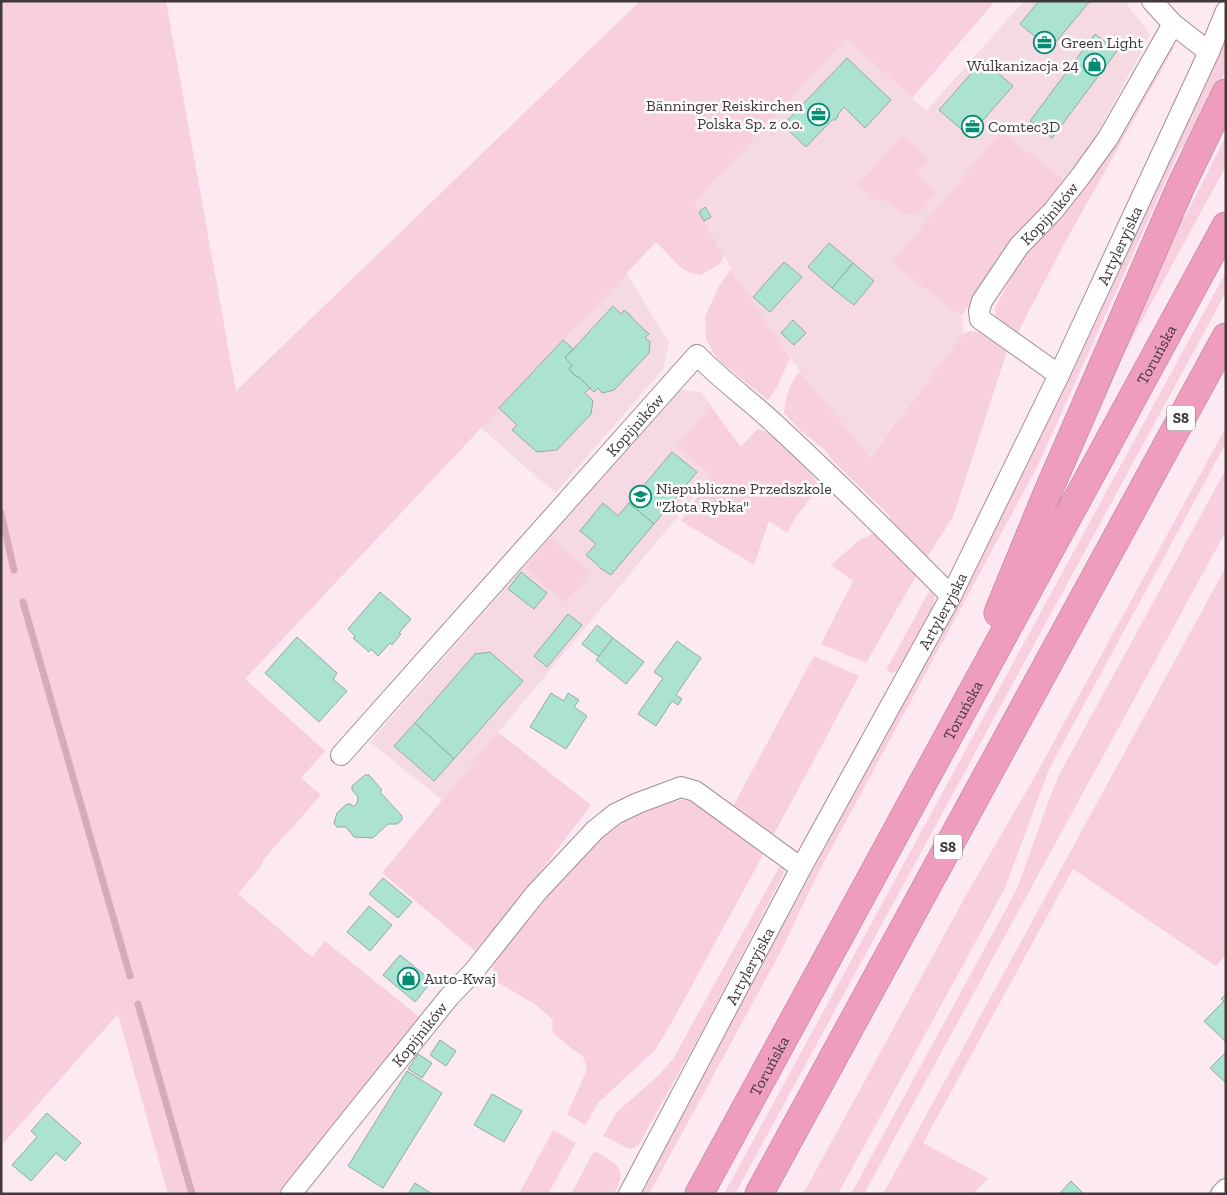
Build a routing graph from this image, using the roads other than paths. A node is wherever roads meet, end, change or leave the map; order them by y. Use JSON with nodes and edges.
{"nodes":[{"id":1,"x":1152,"y":1,"type":"edge"},
{"id":2,"x":1226,"y":11,"type":"edge"},
{"id":3,"x":1173,"y":24,"type":"junction"},
{"id":4,"x":1209,"y":52,"type":"junction"},
{"id":5,"x":1226,"y":93,"type":"edge"},
{"id":6,"x":1226,"y":226,"type":"edge"},
{"id":7,"x":1226,"y":337,"type":"edge"},
{"id":8,"x":1226,"y":364,"type":"edge"},
{"id":9,"x":1059,"y":375,"type":"junction"},
{"id":10,"x":1137,"y":500,"type":"junction"},
{"id":11,"x":951,"y":596,"type":"junction"},
{"id":12,"x":341,"y":755,"type":"dead end"},
{"id":13,"x":918,"y":792,"type":"junction"},
{"id":14,"x":801,"y":868,"type":"junction"},
{"id":15,"x":1226,"y":1189,"type":"edge"},
{"id":16,"x":291,"y":1194,"type":"edge"},
{"id":17,"x":629,"y":1194,"type":"edge"},
{"id":18,"x":699,"y":1194,"type":"edge"},
{"id":19,"x":759,"y":1194,"type":"edge"},
{"id":20,"x":1221,"y":1194,"type":"edge"}],
"edges":[{"from":1,"to":3,"type":"street"},
{"from":2,"to":4,"type":"street","name":"Artyleryjska"},
{"from":3,"to":4,"type":"street"},
{"from":3,"to":9,"type":"street","name":"Kopijników"},
{"from":4,"to":9,"type":"street","name":"Artyleryjska"},
{"from":5,"to":13,"type":"highway"},
{"from":6,"to":13,"type":"highway","name":"Toruńska"},
{"from":7,"to":10,"type":"highway","number":"S8"},
{"from":8,"to":10,"type":"highway"},
{"from":9,"to":11,"type":"street","name":"Artyleryjska"},
{"from":10,"to":19,"type":"highway","number":"S8"},
{"from":11,"to":12,"type":"street","name":"Kopijników"},
{"from":11,"to":14,"type":"street","name":"Artyleryjska"},
{"from":13,"to":18,"type":"highway","name":"Toruńska"},
{"from":14,"to":16,"type":"street","name":"Kopijników"},
{"from":14,"to":17,"type":"street","name":"Artyleryjska"},
{"from":15,"to":20,"type":"street"}]}
